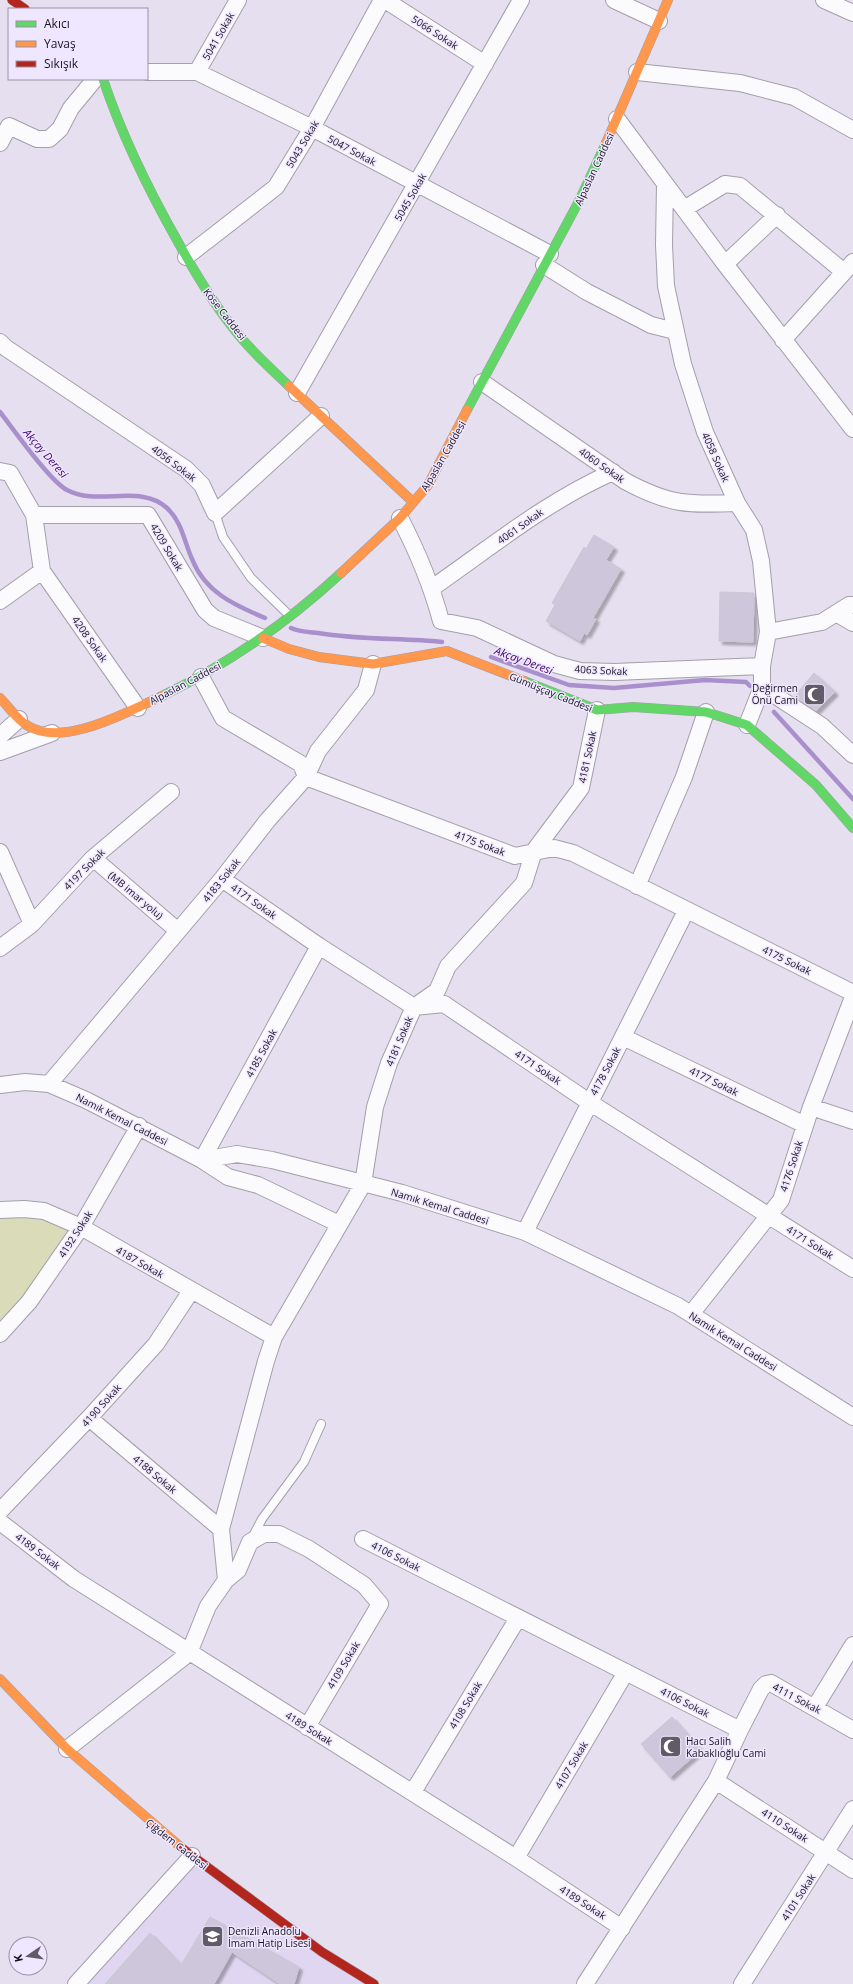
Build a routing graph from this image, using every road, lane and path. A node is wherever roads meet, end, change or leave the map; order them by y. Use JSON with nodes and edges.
{"nodes":[{"id":1,"x":12,"y":0,"type":"edge"},
{"id":2,"x":238,"y":0,"type":"edge"},
{"id":3,"x":382,"y":0,"type":"edge"},
{"id":4,"x":385,"y":0,"type":"edge"},
{"id":5,"x":521,"y":0,"type":"edge"},
{"id":6,"x":614,"y":0,"type":"edge"},
{"id":7,"x":668,"y":0,"type":"edge"},
{"id":8,"x":824,"y":0,"type":"edge"},
{"id":9,"x":24,"y":8,"type":"edge"},
{"id":10,"x":853,"y":13,"type":"edge"},
{"id":11,"x":659,"y":21,"type":"junction"},
{"id":12,"x":485,"y":64,"type":"junction"},
{"id":13,"x":148,"y":72,"type":"edge"},
{"id":14,"x":197,"y":72,"type":"junction"},
{"id":15,"x":637,"y":72,"type":"junction"},
{"id":16,"x":94,"y":80,"type":"edge"},
{"id":17,"x":103,"y":80,"type":"edge"},
{"id":18,"x":617,"y":119,"type":"junction"},
{"id":19,"x":5,"y":124,"type":"edge"},
{"id":20,"x":312,"y":128,"type":"junction"},
{"id":21,"x":853,"y":130,"type":"edge"},
{"id":22,"x":0,"y":143,"type":"edge"},
{"id":23,"x":417,"y":184,"type":"junction"},
{"id":24,"x":665,"y":184,"type":"junction"},
{"id":25,"x":684,"y":209,"type":"junction"},
{"id":26,"x":777,"y":215,"type":"junction"},
{"id":27,"x":186,"y":257,"type":"junction"},
{"id":28,"x":547,"y":259,"type":"junction"},
{"id":29,"x":725,"y":264,"type":"junction"},
{"id":30,"x":849,"y":267,"type":"edge"},
{"id":31,"x":675,"y":331,"type":"junction"},
{"id":32,"x":783,"y":340,"type":"junction"},
{"id":33,"x":0,"y":342,"type":"edge"},
{"id":34,"x":482,"y":382,"type":"junction"},
{"id":35,"x":297,"y":393,"type":"junction"},
{"id":36,"x":321,"y":416,"type":"junction"},
{"id":37,"x":853,"y":429,"type":"edge"},
{"id":38,"x":0,"y":471,"type":"edge"},
{"id":39,"x":613,"y":472,"type":"junction"},
{"id":40,"x":413,"y":502,"type":"junction"},
{"id":41,"x":738,"y":503,"type":"junction"},
{"id":42,"x":215,"y":513,"type":"junction"},
{"id":43,"x":34,"y":516,"type":"junction"},
{"id":44,"x":400,"y":518,"type":"junction"},
{"id":45,"x":42,"y":571,"type":"junction"},
{"id":46,"x":432,"y":588,"type":"junction"},
{"id":47,"x":0,"y":601,"type":"edge"},
{"id":48,"x":853,"y":605,"type":"edge"},
{"id":49,"x":836,"y":613,"type":"junction"},
{"id":50,"x":290,"y":616,"type":"junction"},
{"id":51,"x":853,"y":624,"type":"edge"},
{"id":52,"x":768,"y":632,"type":"junction"},
{"id":53,"x":263,"y":638,"type":"junction"},
{"id":54,"x":373,"y":664,"type":"junction"},
{"id":55,"x":762,"y":666,"type":"junction"},
{"id":56,"x":201,"y":677,"type":"junction"},
{"id":57,"x":762,"y":687,"type":"junction"},
{"id":58,"x":0,"y":698,"type":"edge"},
{"id":59,"x":138,"y":708,"type":"junction"},
{"id":60,"x":597,"y":710,"type":"junction"},
{"id":61,"x":706,"y":712,"type":"junction"},
{"id":62,"x":19,"y":719,"type":"junction"},
{"id":63,"x":747,"y":725,"type":"junction"},
{"id":64,"x":52,"y":733,"type":"junction"},
{"id":65,"x":0,"y":736,"type":"edge"},
{"id":66,"x":0,"y":752,"type":"edge"},
{"id":67,"x":853,"y":755,"type":"edge"},
{"id":68,"x":306,"y":777,"type":"junction"},
{"id":69,"x":171,"y":792,"type":"dead end"},
{"id":70,"x":853,"y":828,"type":"edge"},
{"id":71,"x":534,"y":851,"type":"junction"},
{"id":72,"x":0,"y":852,"type":"edge"},
{"id":73,"x":93,"y":858,"type":"junction"},
{"id":74,"x":222,"y":879,"type":"junction"},
{"id":75,"x":637,"y":886,"type":"junction"},
{"id":76,"x":686,"y":911,"type":"junction"},
{"id":77,"x":32,"y":924,"type":"junction"},
{"id":78,"x":178,"y":931,"type":"junction"},
{"id":79,"x":319,"y":946,"type":"junction"},
{"id":80,"x":0,"y":948,"type":"edge"},
{"id":81,"x":853,"y":993,"type":"edge"},
{"id":82,"x":853,"y":997,"type":"edge"},
{"id":83,"x":414,"y":1007,"type":"junction"},
{"id":84,"x":623,"y":1037,"type":"junction"},
{"id":85,"x":0,"y":1084,"type":"edge"},
{"id":86,"x":49,"y":1084,"type":"junction"},
{"id":87,"x":589,"y":1102,"type":"junction"},
{"id":88,"x":811,"y":1107,"type":"junction"},
{"id":89,"x":853,"y":1121,"type":"edge"},
{"id":90,"x":805,"y":1125,"type":"junction"},
{"id":91,"x":139,"y":1126,"type":"junction"},
{"id":92,"x":202,"y":1160,"type":"junction"},
{"id":93,"x":362,"y":1184,"type":"junction"},
{"id":94,"x":0,"y":1210,"type":"edge"},
{"id":95,"x":767,"y":1215,"type":"junction"},
{"id":96,"x":339,"y":1224,"type":"junction"},
{"id":97,"x":81,"y":1227,"type":"junction"},
{"id":98,"x":525,"y":1232,"type":"junction"},
{"id":99,"x":853,"y":1269,"type":"edge"},
{"id":100,"x":191,"y":1291,"type":"junction"},
{"id":101,"x":691,"y":1314,"type":"junction"},
{"id":102,"x":0,"y":1334,"type":"edge"},
{"id":103,"x":274,"y":1336,"type":"junction"},
{"id":104,"x":853,"y":1417,"type":"edge"},
{"id":105,"x":89,"y":1418,"type":"junction"},
{"id":106,"x":321,"y":1424,"type":"dead end"},
{"id":107,"x":0,"y":1511,"type":"edge"},
{"id":108,"x":0,"y":1522,"type":"edge"},
{"id":109,"x":221,"y":1529,"type":"junction"},
{"id":110,"x":364,"y":1539,"type":"dead end"},
{"id":111,"x":250,"y":1542,"type":"junction"},
{"id":112,"x":226,"y":1580,"type":"junction"},
{"id":113,"x":518,"y":1618,"type":"junction"},
{"id":114,"x":853,"y":1645,"type":"edge"},
{"id":115,"x":189,"y":1653,"type":"junction"},
{"id":116,"x":626,"y":1672,"type":"junction"},
{"id":117,"x":0,"y":1679,"type":"edge"},
{"id":118,"x":815,"y":1707,"type":"junction"},
{"id":119,"x":307,"y":1727,"type":"junction"},
{"id":120,"x":740,"y":1730,"type":"junction"},
{"id":121,"x":853,"y":1730,"type":"edge"},
{"id":122,"x":66,"y":1749,"type":"junction"},
{"id":123,"x":716,"y":1781,"type":"junction"},
{"id":124,"x":413,"y":1792,"type":"junction"},
{"id":125,"x":853,"y":1809,"type":"edge"},
{"id":126,"x":827,"y":1853,"type":"junction"},
{"id":127,"x":192,"y":1856,"type":"junction"},
{"id":128,"x":516,"y":1858,"type":"junction"},
{"id":129,"x":853,"y":1870,"type":"edge"},
{"id":130,"x":622,"y":1928,"type":"junction"},
{"id":131,"x":76,"y":1984,"type":"edge"},
{"id":132,"x":374,"y":1984,"type":"edge"},
{"id":133,"x":585,"y":1984,"type":"edge"},
{"id":134,"x":742,"y":1984,"type":"edge"}],
"edges":[{"from":1,"to":9,"type":"street"},
{"from":2,"to":14,"type":"street","name":"5041 Sokak"},
{"from":3,"to":20,"type":"street","name":"5043 Sokak"},
{"from":4,"to":12,"type":"street","name":"5066 Sokak"},
{"from":5,"to":12,"type":"street","name":"5045 Sokak"},
{"from":6,"to":11,"type":"street"},
{"from":7,"to":11,"type":"street","name":"Alpaslan Caddesi"},
{"from":8,"to":10,"type":"street"},
{"from":11,"to":15,"type":"street","name":"Alpaslan Caddesi"},
{"from":12,"to":23,"type":"street","name":"5045 Sokak"},
{"from":13,"to":14,"type":"street","name":"5047 Sokak"},
{"from":14,"to":20,"type":"street","name":"5047 Sokak"},
{"from":15,"to":18,"type":"street","name":"Alpaslan Caddesi"},
{"from":15,"to":21,"type":"street"},
{"from":16,"to":19,"type":"street"},
{"from":17,"to":27,"type":"street","name":"Köse Caddesi"},
{"from":18,"to":24,"type":"street"},
{"from":18,"to":28,"type":"street","name":"Alpaslan Caddesi"},
{"from":19,"to":22,"type":"street"},
{"from":20,"to":23,"type":"street","name":"5047 Sokak"},
{"from":20,"to":27,"type":"street","name":"5043 Sokak"},
{"from":23,"to":28,"type":"street","name":"5047 Sokak"},
{"from":23,"to":35,"type":"street","name":"5045 Sokak"},
{"from":24,"to":25,"type":"street"},
{"from":24,"to":31,"type":"street","name":"4058 Sokak"},
{"from":25,"to":26,"type":"street"},
{"from":25,"to":29,"type":"street"},
{"from":26,"to":29,"type":"street"},
{"from":26,"to":30,"type":"street"},
{"from":27,"to":35,"type":"street","name":"Köse Caddesi"},
{"from":28,"to":31,"type":"street","name":"5047 Sokak"},
{"from":28,"to":34,"type":"street","name":"Alpaslan Caddesi"},
{"from":29,"to":32,"type":"street"},
{"from":30,"to":32,"type":"street"},
{"from":31,"to":41,"type":"street","name":"4058 Sokak"},
{"from":32,"to":37,"type":"street"},
{"from":33,"to":42,"type":"street","name":"4056 Sokak"},
{"from":34,"to":39,"type":"street","name":"4060 Sokak"},
{"from":34,"to":40,"type":"street","name":"Alpaslan Caddesi"},
{"from":35,"to":36,"type":"street","name":"Köse Caddesi"},
{"from":36,"to":40,"type":"street","name":"Köse Caddesi"},
{"from":36,"to":42,"type":"street"},
{"from":38,"to":43,"type":"street"},
{"from":39,"to":41,"type":"street","name":"4060 Sokak"},
{"from":39,"to":46,"type":"street","name":"4061 Sokak"},
{"from":40,"to":44,"type":"street","name":"Alpaslan Caddesi"},
{"from":41,"to":52,"type":"street","name":"4058 Sokak"},
{"from":42,"to":50,"type":"lane"},
{"from":43,"to":45,"type":"street"},
{"from":43,"to":53,"type":"street","name":"4209 Sokak"},
{"from":44,"to":46,"type":"street","name":"4063 Sokak"},
{"from":44,"to":50,"type":"street","name":"Alpaslan Caddesi"},
{"from":45,"to":47,"type":"street"},
{"from":45,"to":59,"type":"street","name":"4208 Sokak"},
{"from":46,"to":55,"type":"street","name":"4063 Sokak"},
{"from":48,"to":49,"type":"street"},
{"from":49,"to":51,"type":"street"},
{"from":49,"to":52,"type":"street"},
{"from":50,"to":53,"type":"street","name":"Alpaslan Caddesi"},
{"from":52,"to":55,"type":"street","name":"4058 Sokak"},
{"from":53,"to":54,"type":"street","name":"Gümüşçay Caddesi"},
{"from":53,"to":56,"type":"street","name":"Alpaslan Caddesi"},
{"from":54,"to":60,"type":"street","name":"Gümüşçay Caddesi"},
{"from":54,"to":68,"type":"street","name":"4183 Sokak"},
{"from":55,"to":57,"type":"street","name":"4058 Sokak"},
{"from":56,"to":59,"type":"street","name":"Alpaslan Caddesi"},
{"from":56,"to":68,"type":"street"},
{"from":57,"to":63,"type":"street","name":"4058 Sokak"},
{"from":57,"to":67,"type":"street"},
{"from":58,"to":62,"type":"street","name":"Alpaslan Caddesi"},
{"from":59,"to":64,"type":"street","name":"Alpaslan Caddesi"},
{"from":60,"to":61,"type":"street","name":"Gümüşçay Caddesi"},
{"from":60,"to":71,"type":"street","name":"4181 Sokak"},
{"from":61,"to":63,"type":"street","name":"Gümüşçay Caddesi"},
{"from":61,"to":75,"type":"street"},
{"from":62,"to":64,"type":"street","name":"Alpaslan Caddesi"},
{"from":62,"to":65,"type":"street"},
{"from":63,"to":70,"type":"street","name":"Gümüşçay Caddesi"},
{"from":64,"to":66,"type":"street"},
{"from":68,"to":71,"type":"street","name":"4175 Sokak"},
{"from":68,"to":74,"type":"street","name":"4183 Sokak"},
{"from":69,"to":73,"type":"street","name":"4197 Sokak"},
{"from":71,"to":75,"type":"street","name":"4175 Sokak"},
{"from":71,"to":83,"type":"street","name":"4181 Sokak"},
{"from":72,"to":77,"type":"street"},
{"from":73,"to":77,"type":"street","name":"4197 Sokak"},
{"from":73,"to":78,"type":"street","name":"(MB imar yolu)"},
{"from":74,"to":78,"type":"street","name":"4183 Sokak"},
{"from":74,"to":79,"type":"street","name":"4171 Sokak"},
{"from":75,"to":76,"type":"street","name":"4175 Sokak"},
{"from":76,"to":81,"type":"street","name":"4175 Sokak"},
{"from":76,"to":84,"type":"street","name":"4178 Sokak"},
{"from":77,"to":80,"type":"street","name":"4197 Sokak"},
{"from":78,"to":86,"type":"street","name":"4183 Sokak"},
{"from":79,"to":83,"type":"street","name":"4171 Sokak"},
{"from":79,"to":92,"type":"street","name":"4185 Sokak"},
{"from":82,"to":88,"type":"street","name":"4176 Sokak"},
{"from":83,"to":87,"type":"street","name":"4171 Sokak"},
{"from":83,"to":93,"type":"street","name":"4181 Sokak"},
{"from":84,"to":87,"type":"street","name":"4178 Sokak"},
{"from":84,"to":90,"type":"street","name":"4177 Sokak"},
{"from":85,"to":86,"type":"street","name":"Namık Kemal Caddesi"},
{"from":86,"to":91,"type":"street","name":"Namık Kemal Caddesi"},
{"from":87,"to":95,"type":"street","name":"4171 Sokak"},
{"from":87,"to":98,"type":"street","name":"4178 Sokak"},
{"from":88,"to":89,"type":"street"},
{"from":88,"to":90,"type":"street","name":"4176 Sokak"},
{"from":90,"to":95,"type":"street","name":"4176 Sokak"},
{"from":91,"to":92,"type":"street","name":"Namık Kemal Caddesi"},
{"from":91,"to":97,"type":"street","name":"4192 Sokak"},
{"from":92,"to":93,"type":"street","name":"Namık Kemal Caddesi"},
{"from":92,"to":96,"type":"street"},
{"from":93,"to":96,"type":"street","name":"4181 Sokak"},
{"from":93,"to":98,"type":"street","name":"Namık Kemal Caddesi"},
{"from":94,"to":97,"type":"street","name":"4187 Sokak"},
{"from":95,"to":99,"type":"street","name":"4171 Sokak"},
{"from":95,"to":101,"type":"street","name":"4176 Sokak"},
{"from":96,"to":103,"type":"street","name":"4181 Sokak"},
{"from":97,"to":100,"type":"street","name":"4187 Sokak"},
{"from":97,"to":102,"type":"street","name":"4192 Sokak"},
{"from":98,"to":101,"type":"street","name":"Namık Kemal Caddesi"},
{"from":100,"to":103,"type":"street","name":"4187 Sokak"},
{"from":100,"to":105,"type":"street","name":"4190 Sokak"},
{"from":101,"to":104,"type":"street","name":"Namık Kemal Caddesi"},
{"from":103,"to":109,"type":"street","name":"4181 Sokak"},
{"from":105,"to":107,"type":"street","name":"4190 Sokak"},
{"from":105,"to":109,"type":"street","name":"4188 Sokak"},
{"from":106,"to":111,"type":"lane"},
{"from":108,"to":115,"type":"street","name":"4189 Sokak"},
{"from":109,"to":112,"type":"street","name":"4181 Sokak"},
{"from":110,"to":113,"type":"street","name":"4106 Sokak"},
{"from":111,"to":112,"type":"street"},
{"from":111,"to":119,"type":"street","name":"4109 Sokak"},
{"from":112,"to":115,"type":"street"},
{"from":113,"to":116,"type":"street","name":"4106 Sokak"},
{"from":113,"to":124,"type":"street","name":"4108 Sokak"},
{"from":114,"to":118,"type":"street"},
{"from":115,"to":119,"type":"street","name":"4189 Sokak"},
{"from":115,"to":122,"type":"street"},
{"from":116,"to":120,"type":"street","name":"4106 Sokak"},
{"from":116,"to":128,"type":"street","name":"4107 Sokak"},
{"from":117,"to":122,"type":"street","name":"Çiğdem Caddesi"},
{"from":118,"to":120,"type":"street","name":"4111 Sokak"},
{"from":118,"to":121,"type":"street","name":"4111 Sokak"},
{"from":119,"to":124,"type":"street","name":"4189 Sokak"},
{"from":120,"to":123,"type":"street"},
{"from":122,"to":127,"type":"street","name":"Çiğdem Caddesi"},
{"from":123,"to":126,"type":"street","name":"4110 Sokak"},
{"from":123,"to":130,"type":"street"},
{"from":124,"to":128,"type":"street","name":"4189 Sokak"},
{"from":125,"to":126,"type":"street","name":"4101 Sokak"},
{"from":126,"to":129,"type":"street","name":"4110 Sokak"},
{"from":126,"to":134,"type":"street","name":"4101 Sokak"},
{"from":127,"to":131,"type":"street"},
{"from":127,"to":132,"type":"street","name":"Çiğdem Caddesi"},
{"from":128,"to":130,"type":"street","name":"4189 Sokak"},
{"from":130,"to":133,"type":"street"}]}
